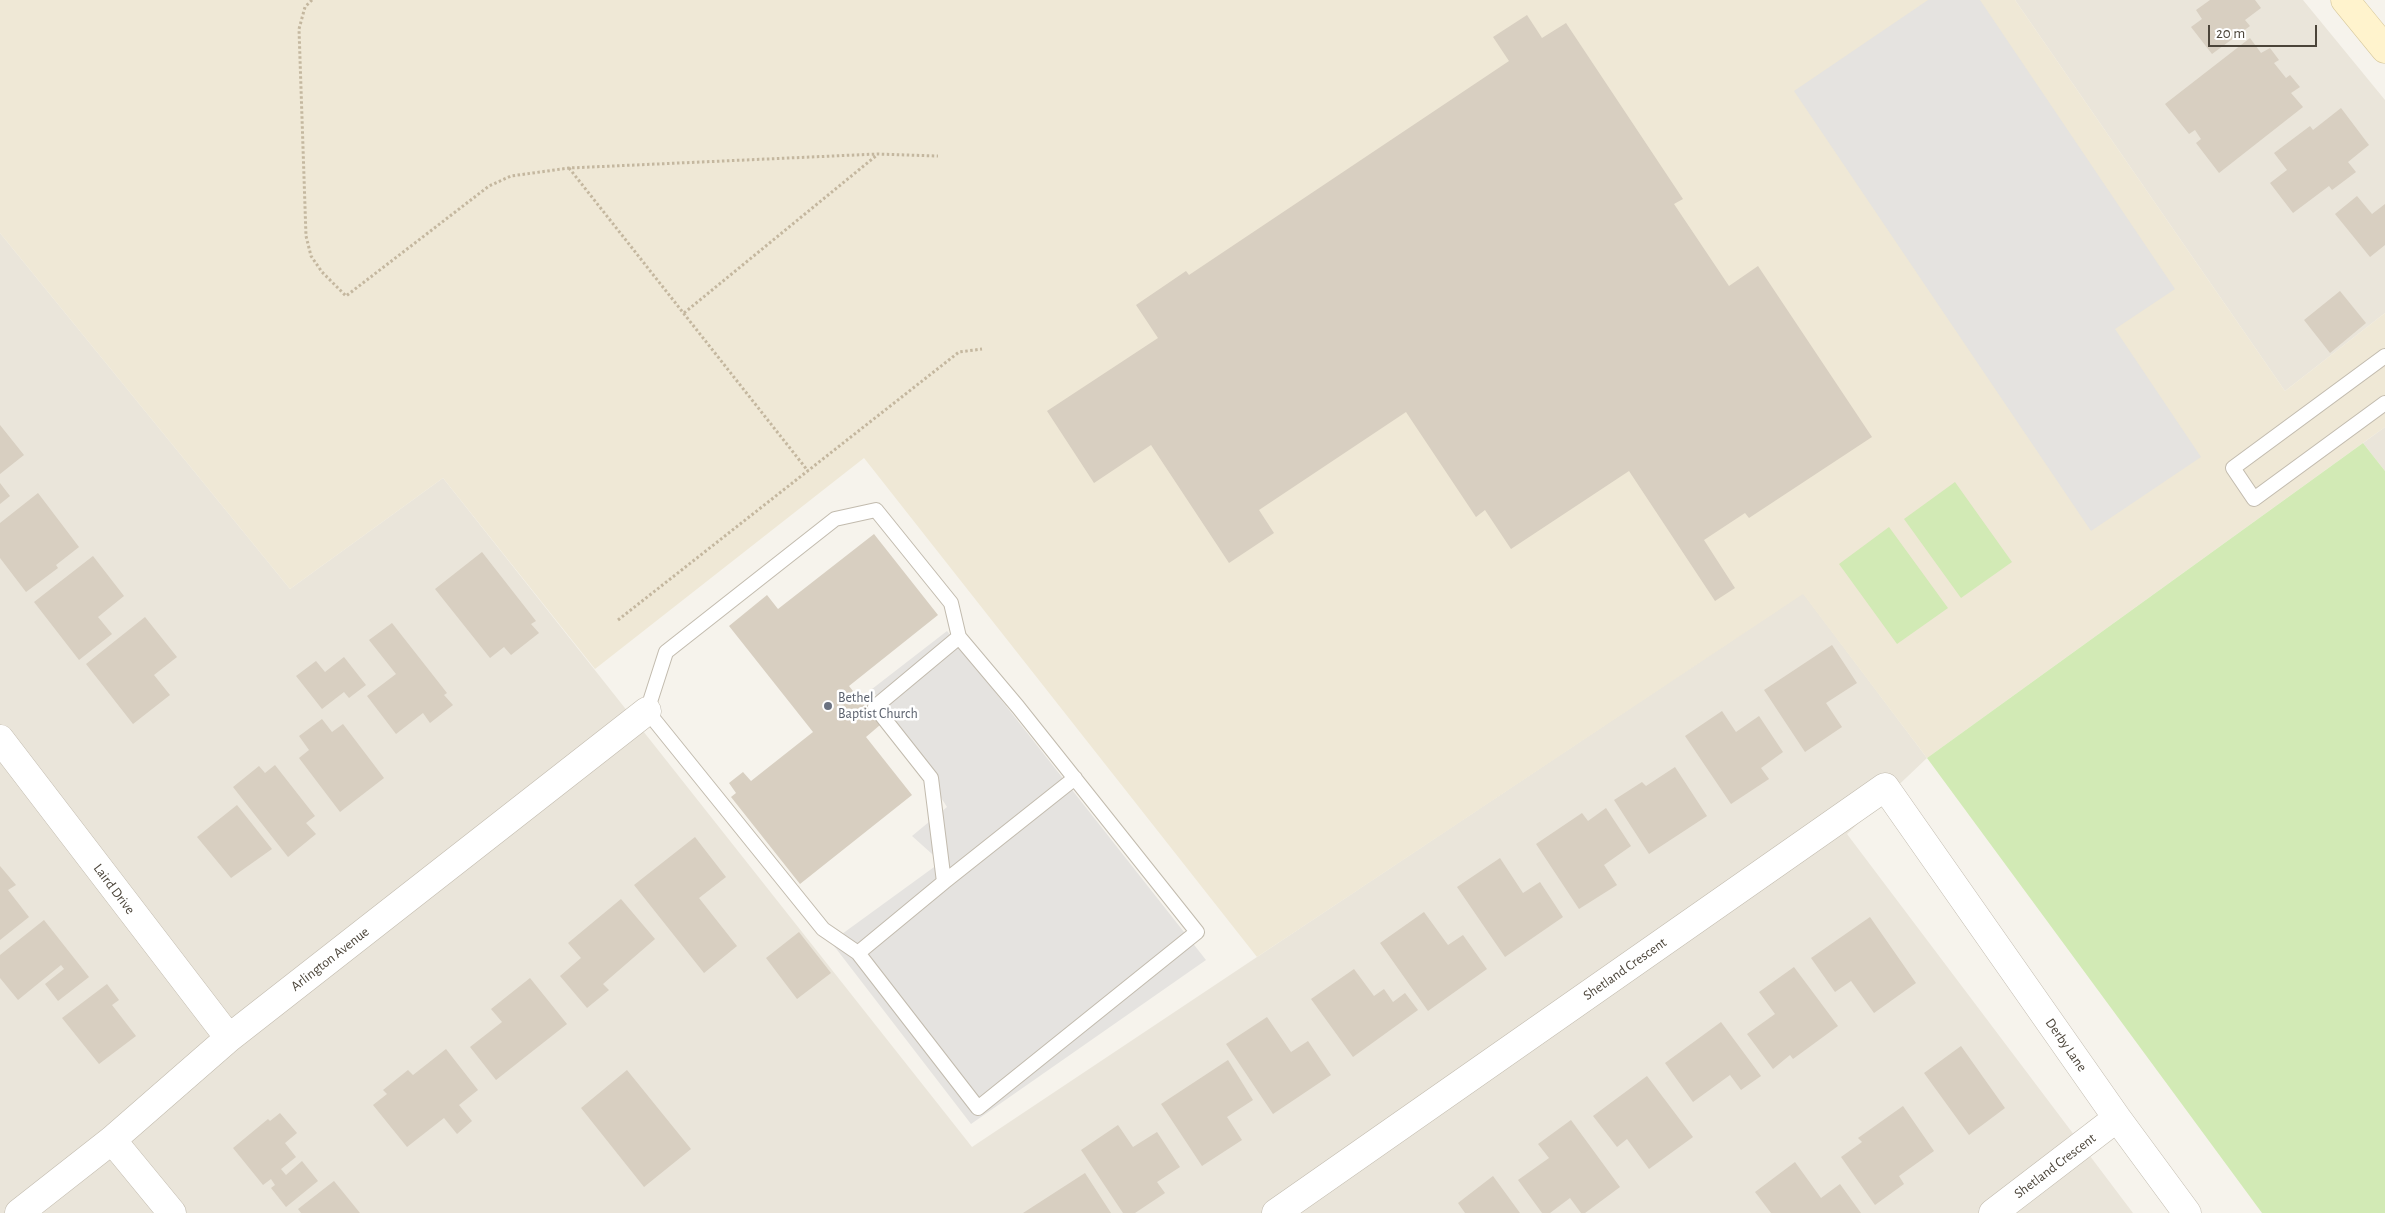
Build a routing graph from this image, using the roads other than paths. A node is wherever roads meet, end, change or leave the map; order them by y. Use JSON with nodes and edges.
{"nodes":[{"id":1,"x":2345,"y":0,"type":"edge"},
{"id":2,"x":2385,"y":49,"type":"edge"},
{"id":3,"x":2385,"y":356,"type":"edge"},
{"id":4,"x":2385,"y":403,"type":"edge"},
{"id":5,"x":959,"y":637,"type":"junction"},
{"id":6,"x":647,"y":711,"type":"junction"},
{"id":7,"x":0,"y":739,"type":"edge"},
{"id":8,"x":1074,"y":778,"type":"junction"},
{"id":9,"x":1948,"y":876,"type":"joint"},
{"id":10,"x":944,"y":882,"type":"junction"},
{"id":11,"x":858,"y":953,"type":"junction"},
{"id":12,"x":229,"y":1038,"type":"junction"},
{"id":13,"x":2118,"y":1118,"type":"junction"},
{"id":14,"x":112,"y":1140,"type":"junction"},
{"id":15,"x":18,"y":1213,"type":"edge"},
{"id":16,"x":172,"y":1213,"type":"edge"},
{"id":17,"x":1276,"y":1213,"type":"edge"},
{"id":18,"x":1992,"y":1213,"type":"edge"},
{"id":19,"x":2187,"y":1213,"type":"edge"}],
"edges":[{"from":1,"to":2,"type":"main road"},
{"from":3,"to":4,"type":"lane"},
{"from":5,"to":6,"type":"lane"},
{"from":5,"to":8,"type":"lane"},
{"from":5,"to":10,"type":"lane"},
{"from":6,"to":11,"type":"lane"},
{"from":6,"to":12,"type":"street","name":"Arlington Avenue"},
{"from":7,"to":12,"type":"street","name":"Laird Drive"},
{"from":8,"to":10,"type":"lane"},
{"from":8,"to":11,"type":"lane"},
{"from":9,"to":13,"type":"street","name":"Derby Lane"},
{"from":9,"to":17,"type":"street","name":"Shetland Crescent"},
{"from":10,"to":11,"type":"lane"},
{"from":12,"to":14,"type":"street","name":"Arlington Avenue"},
{"from":13,"to":18,"type":"street","name":"Shetland Crescent"},
{"from":13,"to":19,"type":"street","name":"Derby Lane"},
{"from":14,"to":15,"type":"street","name":"Arlington Avenue"},
{"from":14,"to":16,"type":"street"}]}
